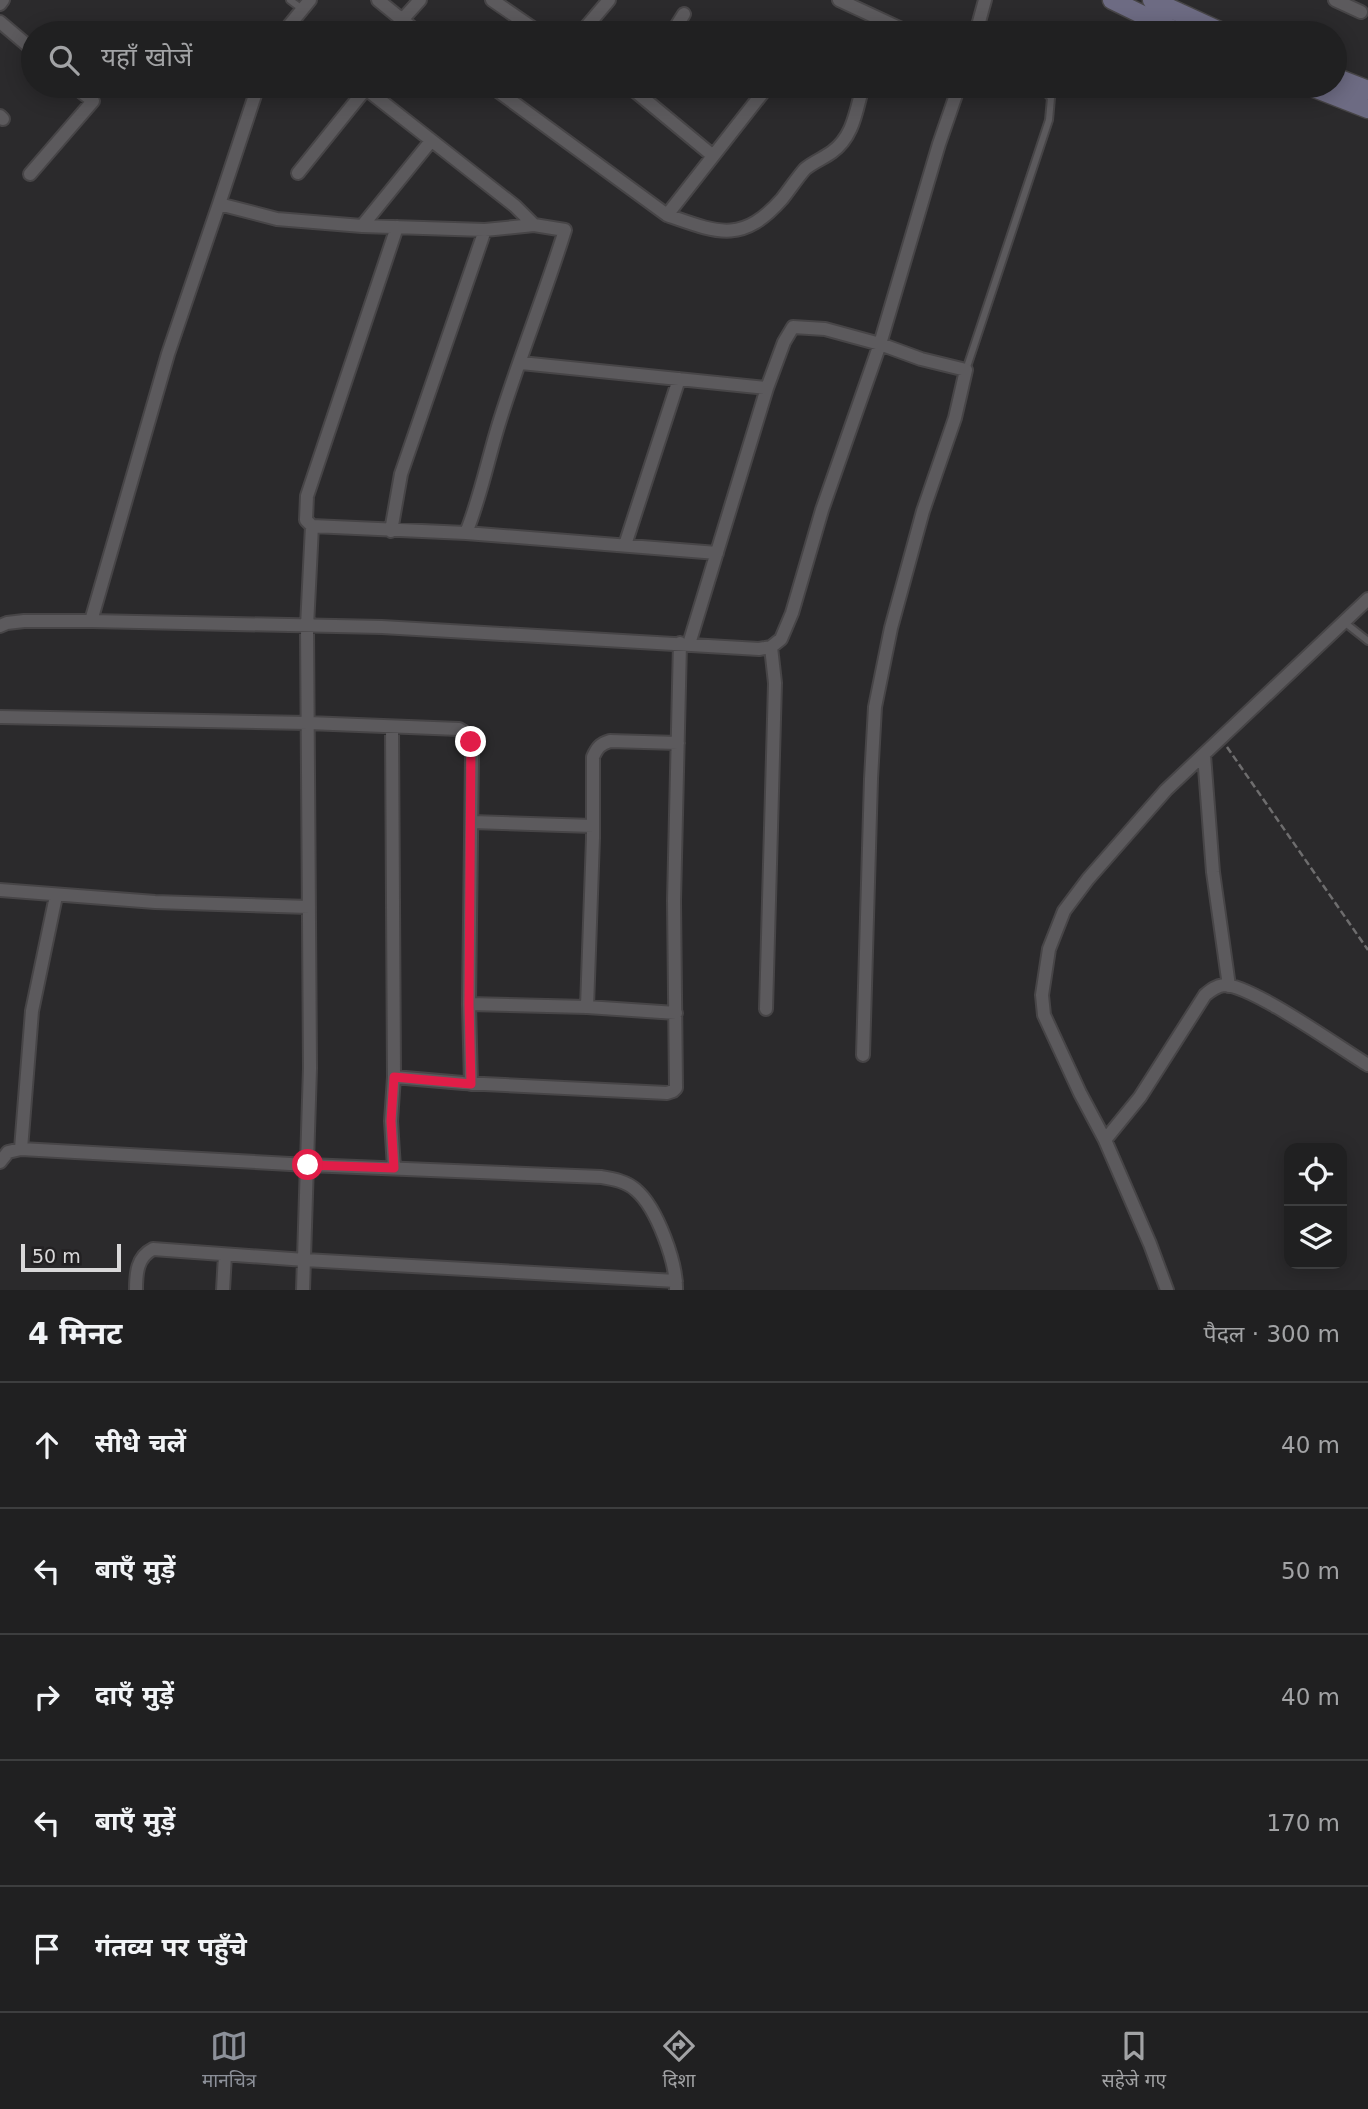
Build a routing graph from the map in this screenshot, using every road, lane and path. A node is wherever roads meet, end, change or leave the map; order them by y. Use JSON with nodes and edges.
{"nodes":[{"id":1,"x":3,"y":0,"type":"edge"},
{"id":2,"x":290,"y":0,"type":"edge"},
{"id":3,"x":377,"y":0,"type":"edge"},
{"id":4,"x":420,"y":0,"type":"edge"},
{"id":5,"x":492,"y":0,"type":"edge"},
{"id":6,"x":609,"y":0,"type":"edge"},
{"id":7,"x":839,"y":0,"type":"edge"},
{"id":8,"x":985,"y":0,"type":"edge"},
{"id":9,"x":1112,"y":0,"type":"edge"},
{"id":10,"x":1152,"y":0,"type":"edge"},
{"id":11,"x":1335,"y":0,"type":"edge"},
{"id":12,"x":0,"y":5,"type":"edge"},
{"id":13,"x":306,"y":5,"type":"edge"},
{"id":14,"x":511,"y":5,"type":"edge"},
{"id":15,"x":1361,"y":12,"type":"dead end"},
{"id":16,"x":684,"y":14,"type":"dead end"},
{"id":17,"x":881,"y":20,"type":"edge"},
{"id":18,"x":293,"y":21,"type":"edge"},
{"id":19,"x":402,"y":21,"type":"edge"},
{"id":20,"x":412,"y":21,"type":"edge"},
{"id":21,"x":528,"y":21,"type":"edge"},
{"id":22,"x":591,"y":21,"type":"edge"},
{"id":23,"x":680,"y":21,"type":"edge"},
{"id":24,"x":979,"y":21,"type":"edge"},
{"id":25,"x":1155,"y":21,"type":"edge"},
{"id":26,"x":1198,"y":21,"type":"edge"},
{"id":27,"x":0,"y":22,"type":"edge"},
{"id":28,"x":21,"y":40,"type":"edge"},
{"id":29,"x":1347,"y":82,"type":"edge"},
{"id":30,"x":1368,"y":90,"type":"edge"},
{"id":31,"x":88,"y":98,"type":"edge"},
{"id":32,"x":254,"y":98,"type":"edge"},
{"id":33,"x":358,"y":98,"type":"edge"},
{"id":34,"x":380,"y":98,"type":"edge"},
{"id":35,"x":507,"y":98,"type":"edge"},
{"id":36,"x":646,"y":98,"type":"edge"},
{"id":37,"x":758,"y":98,"type":"edge"},
{"id":38,"x":860,"y":98,"type":"edge"},
{"id":39,"x":955,"y":98,"type":"edge"},
{"id":40,"x":1051,"y":98,"type":"edge"},
{"id":41,"x":1340,"y":98,"type":"edge"},
{"id":42,"x":1368,"y":109,"type":"edge"},
{"id":43,"x":431,"y":141,"type":"junction"},
{"id":44,"x":712,"y":155,"type":"junction"},
{"id":45,"x":298,"y":173,"type":"dead end"},
{"id":46,"x":30,"y":174,"type":"dead end"},
{"id":47,"x":219,"y":204,"type":"junction"},
{"id":48,"x":667,"y":215,"type":"junction"},
{"id":49,"x":534,"y":225,"type":"junction"},
{"id":50,"x":362,"y":226,"type":"junction"},
{"id":51,"x":397,"y":227,"type":"junction"},
{"id":52,"x":485,"y":230,"type":"junction"},
{"id":53,"x":880,"y":344,"type":"junction"},
{"id":54,"x":521,"y":363,"type":"junction"},
{"id":55,"x":966,"y":370,"type":"junction"},
{"id":56,"x":679,"y":379,"type":"junction"},
{"id":57,"x":767,"y":388,"type":"junction"},
{"id":58,"x":313,"y":526,"type":"junction"},
{"id":59,"x":391,"y":531,"type":"junction"},
{"id":60,"x":466,"y":533,"type":"junction"},
{"id":61,"x":625,"y":545,"type":"junction"},
{"id":62,"x":717,"y":553,"type":"junction"},
{"id":63,"x":1368,"y":599,"type":"edge"},
{"id":64,"x":91,"y":621,"type":"junction"},
{"id":65,"x":1344,"y":622,"type":"junction"},
{"id":66,"x":0,"y":626,"type":"edge"},
{"id":67,"x":307,"y":626,"type":"junction"},
{"id":68,"x":1368,"y":640,"type":"edge"},
{"id":69,"x":684,"y":644,"type":"junction"},
{"id":70,"x":771,"y":647,"type":"junction"},
{"id":71,"x":0,"y":717,"type":"edge"},
{"id":72,"x":308,"y":723,"type":"junction"},
{"id":73,"x":392,"y":727,"type":"junction"},
{"id":74,"x":1221,"y":739,"type":"junction"},
{"id":75,"x":678,"y":743,"type":"junction"},
{"id":76,"x":1204,"y":755,"type":"junction"},
{"id":77,"x":472,"y":822,"type":"junction"},
{"id":78,"x":593,"y":826,"type":"junction"},
{"id":79,"x":0,"y":890,"type":"edge"},
{"id":80,"x":56,"y":896,"type":"junction"},
{"id":81,"x":309,"y":907,"type":"junction"},
{"id":82,"x":1368,"y":950,"type":"edge"},
{"id":83,"x":1230,"y":986,"type":"junction"},
{"id":84,"x":469,"y":1004,"type":"junction"},
{"id":85,"x":587,"y":1007,"type":"junction"},
{"id":86,"x":766,"y":1009,"type":"dead end"},
{"id":87,"x":676,"y":1013,"type":"junction"},
{"id":88,"x":863,"y":1055,"type":"dead end"},
{"id":89,"x":1368,"y":1065,"type":"edge"},
{"id":90,"x":394,"y":1077,"type":"junction"},
{"id":91,"x":471,"y":1084,"type":"junction"},
{"id":92,"x":1105,"y":1140,"type":"junction"},
{"id":93,"x":21,"y":1149,"type":"junction"},
{"id":94,"x":0,"y":1162,"type":"edge"},
{"id":95,"x":308,"y":1165,"type":"junction"},
{"id":96,"x":394,"y":1168,"type":"junction"},
{"id":97,"x":305,"y":1260,"type":"junction"},
{"id":98,"x":595,"y":1284,"type":"edge"},
{"id":99,"x":676,"y":1285,"type":"edge"},
{"id":100,"x":136,"y":1290,"type":"edge"},
{"id":101,"x":223,"y":1290,"type":"edge"},
{"id":102,"x":303,"y":1290,"type":"edge"},
{"id":103,"x":1167,"y":1290,"type":"edge"}],
"edges":[{"from":1,"to":12,"type":"street"},
{"from":2,"to":13,"type":"lane"},
{"from":3,"to":19,"type":"street"},
{"from":4,"to":20,"type":"street"},
{"from":5,"to":14,"type":"street"},
{"from":6,"to":22,"type":"street"},
{"from":7,"to":17,"type":"street"},
{"from":8,"to":24,"type":"street"},
{"from":9,"to":25,"type":"main road"},
{"from":10,"to":26,"type":"main road"},
{"from":11,"to":15,"type":"street"},
{"from":13,"to":18,"type":"street"},
{"from":14,"to":21,"type":"street"},
{"from":16,"to":23,"type":"street"},
{"from":27,"to":28,"type":"street"},
{"from":29,"to":30,"type":"main road"},
{"from":31,"to":46,"type":"street"},
{"from":32,"to":47,"type":"street"},
{"from":33,"to":45,"type":"street"},
{"from":34,"to":43,"type":"street"},
{"from":35,"to":48,"type":"street"},
{"from":36,"to":44,"type":"street"},
{"from":37,"to":44,"type":"street"},
{"from":38,"to":48,"type":"street"},
{"from":39,"to":53,"type":"street"},
{"from":40,"to":55,"type":"lane"},
{"from":41,"to":42,"type":"main road"},
{"from":43,"to":49,"type":"street"},
{"from":43,"to":50,"type":"street"},
{"from":44,"to":48,"type":"street"},
{"from":47,"to":50,"type":"street"},
{"from":47,"to":64,"type":"street"},
{"from":49,"to":52,"type":"street"},
{"from":49,"to":54,"type":"street"},
{"from":50,"to":51,"type":"street"},
{"from":51,"to":52,"type":"street"},
{"from":51,"to":58,"type":"street"},
{"from":52,"to":59,"type":"street"},
{"from":53,"to":55,"type":"street"},
{"from":53,"to":57,"type":"street"},
{"from":53,"to":70,"type":"street"},
{"from":54,"to":56,"type":"street"},
{"from":54,"to":60,"type":"street"},
{"from":55,"to":88,"type":"street"},
{"from":56,"to":57,"type":"street"},
{"from":56,"to":61,"type":"street"},
{"from":57,"to":62,"type":"street"},
{"from":58,"to":59,"type":"street"},
{"from":58,"to":67,"type":"street"},
{"from":59,"to":60,"type":"street"},
{"from":60,"to":61,"type":"street"},
{"from":61,"to":62,"type":"street"},
{"from":62,"to":69,"type":"street"},
{"from":63,"to":65,"type":"street"},
{"from":64,"to":66,"type":"street"},
{"from":64,"to":67,"type":"street"},
{"from":65,"to":68,"type":"lane"},
{"from":65,"to":74,"type":"street"},
{"from":67,"to":69,"type":"street"},
{"from":67,"to":72,"type":"street"},
{"from":69,"to":70,"type":"street"},
{"from":69,"to":75,"type":"street"},
{"from":70,"to":86,"type":"street"},
{"from":71,"to":72,"type":"street"},
{"from":72,"to":73,"type":"street"},
{"from":72,"to":81,"type":"street"},
{"from":73,"to":77,"type":"street"},
{"from":73,"to":90,"type":"street"},
{"from":74,"to":76,"type":"street"},
{"from":74,"to":82,"type":"path"},
{"from":75,"to":78,"type":"street"},
{"from":75,"to":87,"type":"street"},
{"from":76,"to":83,"type":"street"},
{"from":76,"to":92,"type":"street"},
{"from":77,"to":78,"type":"street"},
{"from":77,"to":84,"type":"street"},
{"from":78,"to":85,"type":"street"},
{"from":79,"to":80,"type":"street"},
{"from":80,"to":81,"type":"street"},
{"from":80,"to":93,"type":"street"},
{"from":81,"to":95,"type":"street"},
{"from":83,"to":89,"type":"street"},
{"from":83,"to":92,"type":"street"},
{"from":84,"to":85,"type":"street"},
{"from":84,"to":91,"type":"street"},
{"from":85,"to":87,"type":"street"},
{"from":87,"to":91,"type":"street"},
{"from":90,"to":91,"type":"street"},
{"from":90,"to":96,"type":"street"},
{"from":92,"to":103,"type":"street"},
{"from":93,"to":94,"type":"street"},
{"from":93,"to":95,"type":"street"},
{"from":95,"to":96,"type":"street"},
{"from":95,"to":97,"type":"street"},
{"from":96,"to":99,"type":"street"},
{"from":97,"to":98,"type":"street"},
{"from":97,"to":100,"type":"street"},
{"from":97,"to":101,"type":"street"},
{"from":97,"to":102,"type":"street"},
{"from":98,"to":99,"type":"street"}]}
